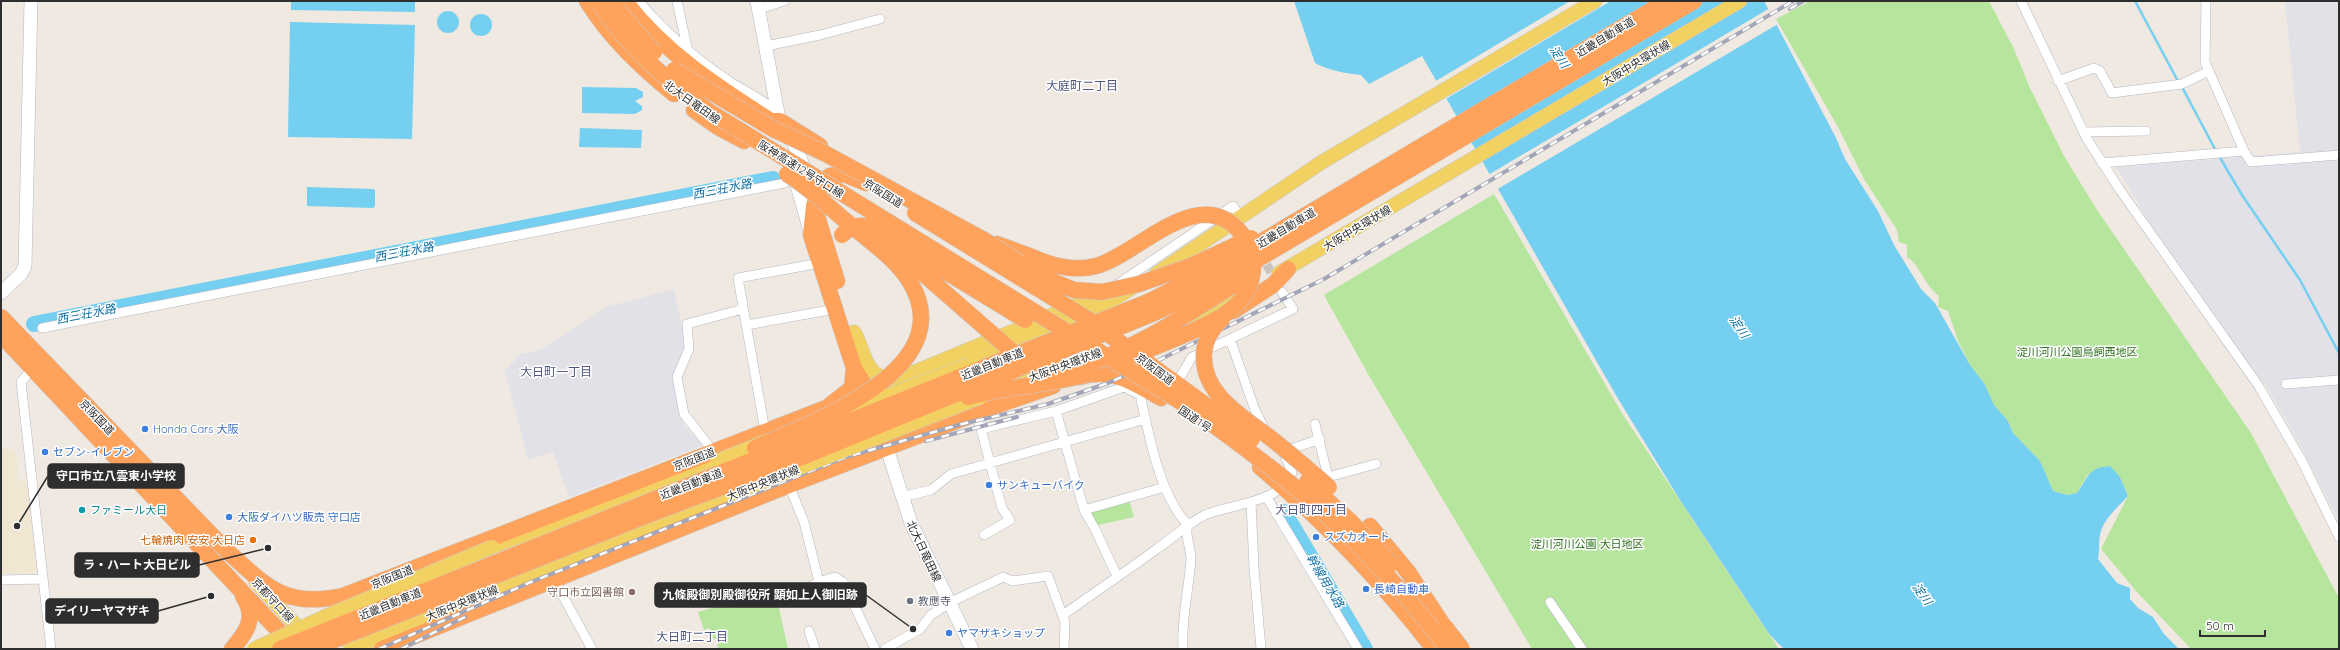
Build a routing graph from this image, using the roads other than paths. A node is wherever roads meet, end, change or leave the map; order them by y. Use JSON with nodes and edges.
{"nodes":[{"id":1,"x":31,"y":1,"type":"edge"},
{"id":2,"x":587,"y":1,"type":"edge"},
{"id":3,"x":591,"y":1,"type":"edge"},
{"id":4,"x":598,"y":1,"type":"edge"},
{"id":5,"x":612,"y":1,"type":"edge"},
{"id":6,"x":625,"y":1,"type":"edge"},
{"id":7,"x":637,"y":1,"type":"edge"},
{"id":8,"x":678,"y":1,"type":"edge"},
{"id":9,"x":784,"y":1,"type":"edge"},
{"id":10,"x":1595,"y":1,"type":"edge"},
{"id":11,"x":1667,"y":1,"type":"edge"},
{"id":12,"x":1694,"y":1,"type":"edge"},
{"id":13,"x":1740,"y":1,"type":"edge"},
{"id":14,"x":2021,"y":1,"type":"edge"},
{"id":15,"x":2206,"y":1,"type":"edge"},
{"id":16,"x":758,"y":5,"type":"edge"},
{"id":17,"x":880,"y":19,"type":"dead end"},
{"id":18,"x":621,"y":34,"type":"junction"},
{"id":19,"x":766,"y":46,"type":"junction"},
{"id":20,"x":688,"y":52,"type":"junction"},
{"id":21,"x":674,"y":70,"type":"junction"},
{"id":22,"x":2209,"y":71,"type":"junction"},
{"id":23,"x":2058,"y":81,"type":"junction"},
{"id":24,"x":780,"y":120,"type":"junction"},
{"id":25,"x":2146,"y":130,"type":"dead end"},
{"id":26,"x":1446,"y":132,"type":"junction"},
{"id":27,"x":2084,"y":132,"type":"junction"},
{"id":28,"x":2244,"y":151,"type":"junction"},
{"id":29,"x":766,"y":152,"type":"junction"},
{"id":30,"x":2339,"y":155,"type":"edge"},
{"id":31,"x":796,"y":163,"type":"junction"},
{"id":32,"x":2102,"y":163,"type":"junction"},
{"id":33,"x":862,"y":180,"type":"junction"},
{"id":34,"x":785,"y":183,"type":"dead end"},
{"id":35,"x":805,"y":185,"type":"junction"},
{"id":36,"x":1374,"y":192,"type":"junction"},
{"id":37,"x":814,"y":206,"type":"junction"},
{"id":38,"x":1235,"y":209,"type":"dead end"},
{"id":39,"x":811,"y":235,"type":"junction"},
{"id":40,"x":984,"y":240,"type":"junction"},
{"id":41,"x":1177,"y":261,"type":"junction"},
{"id":42,"x":827,"y":266,"type":"junction"},
{"id":43,"x":1288,"y":268,"type":"joint"},
{"id":44,"x":1282,"y":292,"type":"tunnel mouth"},
{"id":45,"x":1,"y":293,"type":"edge"},
{"id":46,"x":1099,"y":297,"type":"junction"},
{"id":47,"x":1031,"y":304,"type":"junction"},
{"id":48,"x":744,"y":309,"type":"junction"},
{"id":49,"x":835,"y":309,"type":"junction"},
{"id":50,"x":1220,"y":313,"type":"junction"},
{"id":51,"x":1197,"y":316,"type":"junction"},
{"id":52,"x":1,"y":317,"type":"edge"},
{"id":53,"x":747,"y":325,"type":"junction"},
{"id":54,"x":42,"y":328,"type":"dead end"},
{"id":55,"x":854,"y":332,"type":"junction"},
{"id":56,"x":1,"y":335,"type":"edge"},
{"id":57,"x":1230,"y":338,"type":"junction"},
{"id":58,"x":33,"y":368,"type":"junction"},
{"id":59,"x":854,"y":368,"type":"junction"},
{"id":60,"x":920,"y":371,"type":"junction"},
{"id":61,"x":2339,"y":380,"type":"edge"},
{"id":62,"x":2286,"y":384,"type":"dead end"},
{"id":63,"x":868,"y":391,"type":"junction"},
{"id":64,"x":1166,"y":401,"type":"junction"},
{"id":65,"x":1191,"y":403,"type":"junction"},
{"id":66,"x":998,"y":405,"type":"junction"},
{"id":67,"x":829,"y":406,"type":"junction"},
{"id":68,"x":919,"y":410,"type":"junction"},
{"id":69,"x":1056,"y":411,"type":"junction"},
{"id":70,"x":976,"y":414,"type":"junction"},
{"id":71,"x":877,"y":418,"type":"junction"},
{"id":72,"x":1146,"y":419,"type":"junction"},
{"id":73,"x":1315,"y":424,"type":"dead end"},
{"id":74,"x":981,"y":429,"type":"junction"},
{"id":75,"x":765,"y":431,"type":"junction"},
{"id":76,"x":1320,"y":439,"type":"junction"},
{"id":77,"x":1064,"y":441,"type":"junction"},
{"id":78,"x":887,"y":449,"type":"junction"},
{"id":79,"x":1283,"y":452,"type":"junction"},
{"id":80,"x":715,"y":456,"type":"junction"},
{"id":81,"x":989,"y":462,"type":"junction"},
{"id":82,"x":1376,"y":464,"type":"dead end"},
{"id":83,"x":1292,"y":472,"type":"junction"},
{"id":84,"x":1328,"y":477,"type":"junction"},
{"id":85,"x":789,"y":485,"type":"junction"},
{"id":86,"x":1165,"y":487,"type":"junction"},
{"id":87,"x":1281,"y":488,"type":"junction"},
{"id":88,"x":1266,"y":496,"type":"junction"},
{"id":89,"x":901,"y":497,"type":"junction"},
{"id":90,"x":1251,"y":502,"type":"junction"},
{"id":91,"x":640,"y":503,"type":"junction"},
{"id":92,"x":602,"y":505,"type":"junction"},
{"id":93,"x":585,"y":506,"type":"junction"},
{"id":94,"x":713,"y":509,"type":"junction"},
{"id":95,"x":1084,"y":510,"type":"junction"},
{"id":96,"x":667,"y":524,"type":"junction"},
{"id":97,"x":1188,"y":525,"type":"junction"},
{"id":98,"x":528,"y":528,"type":"junction"},
{"id":99,"x":984,"y":535,"type":"dead end"},
{"id":100,"x":2339,"y":537,"type":"edge"},
{"id":101,"x":617,"y":548,"type":"junction"},
{"id":102,"x":228,"y":551,"type":"junction"},
{"id":103,"x":1117,"y":576,"type":"junction"},
{"id":104,"x":43,"y":579,"type":"junction"},
{"id":105,"x":1,"y":580,"type":"edge"},
{"id":106,"x":554,"y":580,"type":"junction"},
{"id":107,"x":232,"y":581,"type":"junction"},
{"id":108,"x":819,"y":582,"type":"junction"},
{"id":109,"x":780,"y":594,"type":"dead end"},
{"id":110,"x":343,"y":596,"type":"junction"},
{"id":111,"x":949,"y":602,"type":"junction"},
{"id":112,"x":1550,"y":602,"type":"dead end"},
{"id":113,"x":1063,"y":615,"type":"junction"},
{"id":114,"x":1444,"y":625,"type":"junction"},
{"id":115,"x":809,"y":632,"type":"dead end"},
{"id":116,"x":304,"y":646,"type":"edge"},
{"id":117,"x":51,"y":649,"type":"edge"},
{"id":118,"x":232,"y":649,"type":"edge"},
{"id":119,"x":239,"y":649,"type":"edge"},
{"id":120,"x":254,"y":649,"type":"edge"},
{"id":121,"x":350,"y":649,"type":"edge"},
{"id":122,"x":382,"y":649,"type":"edge"},
{"id":123,"x":592,"y":649,"type":"edge"},
{"id":124,"x":815,"y":649,"type":"edge"},
{"id":125,"x":875,"y":649,"type":"edge"},
{"id":126,"x":885,"y":649,"type":"edge"},
{"id":127,"x":972,"y":649,"type":"edge"},
{"id":128,"x":1064,"y":649,"type":"edge"},
{"id":129,"x":1183,"y":649,"type":"edge"},
{"id":130,"x":1261,"y":649,"type":"edge"},
{"id":131,"x":1358,"y":649,"type":"edge"},
{"id":132,"x":1434,"y":649,"type":"edge"},
{"id":133,"x":1448,"y":649,"type":"edge"},
{"id":134,"x":1462,"y":649,"type":"edge"},
{"id":135,"x":1582,"y":649,"type":"edge"}],
"edges":[{"from":1,"to":45,"type":"main road"},
{"from":2,"to":29,"type":"highway"},
{"from":3,"to":29,"type":"main road","name":"北大日竜田線"},
{"from":4,"to":18,"type":"highway","name":"阪神高速12号守口線","bridge":true},
{"from":5,"to":21,"type":"highway","name":"阪神高速12号守口線","bridge":true},
{"from":6,"to":24,"type":"highway"},
{"from":7,"to":20,"type":"main road"},
{"from":8,"to":20,"type":"street"},
{"from":9,"to":16,"type":"street"},
{"from":10,"to":41,"type":"main road"},
{"from":11,"to":26,"type":"highway","name":"近畿自動車道","bridge":true},
{"from":12,"to":36,"type":"highway","name":"近畿自動車道","bridge":true},
{"from":13,"to":43,"type":"main road","name":"大阪中央環状線"},
{"from":14,"to":23,"type":"street"},
{"from":15,"to":22,"type":"street"},
{"from":16,"to":19,"type":"main road"},
{"from":17,"to":19,"type":"street"},
{"from":18,"to":35,"type":"highway","bridge":true},
{"from":18,"to":47,"type":"highway","name":"阪神高速12号守口線","bridge":true},
{"from":19,"to":24,"type":"main road"},
{"from":20,"to":24,"type":"main road"},
{"from":21,"to":40,"type":"highway","bridge":true},
{"from":21,"to":47,"type":"highway","name":"阪神高速12号守口線","bridge":true},
{"from":22,"to":23,"type":"street"},
{"from":22,"to":28,"type":"street"},
{"from":23,"to":27,"type":"street"},
{"from":24,"to":31,"type":"main road"},
{"from":24,"to":33,"type":"highway"},
{"from":25,"to":27,"type":"street"},
{"from":26,"to":40,"type":"highway","bridge":true},
{"from":26,"to":91,"type":"highway","name":"近畿自動車道","bridge":true},
{"from":27,"to":32,"type":"street"},
{"from":28,"to":30,"type":"street"},
{"from":28,"to":32,"type":"street"},
{"from":29,"to":31,"type":"main road","name":"北大日竜田線"},
{"from":31,"to":37,"type":"main road"},
{"from":31,"to":39,"type":"main road"},
{"from":32,"to":100,"type":"street"},
{"from":33,"to":37,"type":"highway","name":"京阪国道"},
{"from":33,"to":65,"type":"highway","name":"京阪国道","bridge":true},
{"from":34,"to":54,"type":"street"},
{"from":35,"to":36,"type":"highway","bridge":true},
{"from":35,"to":91,"type":"highway","bridge":true},
{"from":36,"to":68,"type":"highway","name":"近畿自動車道","bridge":true},
{"from":37,"to":39,"type":"highway","name":"京阪国道"},
{"from":37,"to":42,"type":"highway","name":"京阪国道"},
{"from":38,"to":46,"type":"street"},
{"from":39,"to":42,"type":"highway","name":"京阪国道"},
{"from":40,"to":68,"type":"highway","bridge":true},
{"from":41,"to":46,"type":"main road"},
{"from":41,"to":80,"type":"main road","bridge":true},
{"from":42,"to":48,"type":"street"},
{"from":42,"to":49,"type":"highway","name":"京阪国道"},
{"from":42,"to":55,"type":"highway","name":"京阪国道"},
{"from":42,"to":65,"type":"highway","bridge":true},
{"from":43,"to":50,"type":"highway"},
{"from":44,"to":57,"type":"street"},
{"from":46,"to":60,"type":"main road"},
{"from":47,"to":65,"type":"highway","bridge":true},
{"from":48,"to":53,"type":"street"},
{"from":48,"to":80,"type":"street"},
{"from":49,"to":53,"type":"street"},
{"from":49,"to":59,"type":"highway","name":"京阪国道"},
{"from":50,"to":51,"type":"main road","name":"大阪中央環状線"},
{"from":50,"to":71,"type":"main road"},
{"from":50,"to":114,"type":"highway","bridge":true},
{"from":51,"to":66,"type":"highway"},
{"from":51,"to":94,"type":"main road","name":"大阪中央環状線","bridge":true},
{"from":52,"to":102,"type":"highway","name":"京阪国道"},
{"from":53,"to":75,"type":"street"},
{"from":55,"to":60,"type":"main road"},
{"from":55,"to":63,"type":"highway","name":"京阪国道"},
{"from":56,"to":58,"type":"highway","name":"京阪国道"},
{"from":57,"to":64,"type":"street"},
{"from":57,"to":79,"type":"street"},
{"from":58,"to":104,"type":"street"},
{"from":58,"to":107,"type":"highway","name":"京阪国道"},
{"from":59,"to":63,"type":"highway","name":"京阪国道"},
{"from":59,"to":67,"type":"highway"},
{"from":60,"to":63,"type":"main road"},
{"from":61,"to":62,"type":"street"},
{"from":63,"to":67,"type":"highway","name":"京阪国道"},
{"from":63,"to":71,"type":"highway","name":"京阪国道"},
{"from":64,"to":66,"type":"highway","name":"国道1号"},
{"from":64,"to":87,"type":"highway","name":"国道1号"},
{"from":65,"to":114,"type":"highway","name":"京阪国道","bridge":true},
{"from":65,"to":133,"type":"highway","name":"京阪国道","bridge":true},
{"from":66,"to":70,"type":"highway","name":"国道1号"},
{"from":67,"to":75,"type":"highway","name":"京阪国道"},
{"from":68,"to":116,"type":"highway","name":"近畿自動車道","bridge":true},
{"from":69,"to":72,"type":"street"},
{"from":69,"to":74,"type":"street"},
{"from":69,"to":77,"type":"street"},
{"from":70,"to":74,"type":"street"},
{"from":70,"to":78,"type":"highway","name":"国道1号"},
{"from":71,"to":78,"type":"highway","name":"京阪国道"},
{"from":72,"to":77,"type":"street"},
{"from":72,"to":86,"type":"street"},
{"from":73,"to":76,"type":"street"},
{"from":74,"to":81,"type":"street"},
{"from":75,"to":80,"type":"highway","name":"京阪国道"},
{"from":76,"to":79,"type":"street"},
{"from":76,"to":84,"type":"street"},
{"from":77,"to":81,"type":"street"},
{"from":77,"to":95,"type":"street"},
{"from":78,"to":85,"type":"highway"},
{"from":78,"to":89,"type":"main road","name":"北大日竜田線"},
{"from":79,"to":83,"type":"street"},
{"from":80,"to":92,"type":"main road"},
{"from":80,"to":93,"type":"highway","name":"京阪国道"},
{"from":81,"to":89,"type":"street"},
{"from":81,"to":99,"type":"street"},
{"from":82,"to":84,"type":"street"},
{"from":83,"to":84,"type":"street"},
{"from":83,"to":87,"type":"street"},
{"from":85,"to":94,"type":"highway"},
{"from":85,"to":108,"type":"street"},
{"from":86,"to":95,"type":"street"},
{"from":86,"to":97,"type":"street"},
{"from":87,"to":88,"type":"street"},
{"from":87,"to":132,"type":"highway","name":"国道1号"},
{"from":88,"to":90,"type":"street"},
{"from":88,"to":131,"type":"street"},
{"from":89,"to":111,"type":"main road","name":"北大日竜田線"},
{"from":90,"to":97,"type":"street"},
{"from":90,"to":130,"type":"street"},
{"from":91,"to":116,"type":"highway","name":"近畿自動車道","bridge":true},
{"from":92,"to":93,"type":"main road"},
{"from":92,"to":116,"type":"main road"},
{"from":93,"to":98,"type":"highway","name":"京阪国道"},
{"from":93,"to":98,"type":"main road"},
{"from":94,"to":96,"type":"main road","name":"大阪中央環状線"},
{"from":94,"to":101,"type":"highway"},
{"from":95,"to":103,"type":"street"},
{"from":96,"to":101,"type":"main road","name":"大阪中央環状線"},
{"from":96,"to":116,"type":"main road"},
{"from":97,"to":103,"type":"street"},
{"from":97,"to":129,"type":"street"},
{"from":98,"to":110,"type":"highway","name":"京阪国道"},
{"from":98,"to":120,"type":"main road","bridge":true},
{"from":101,"to":106,"type":"highway"},
{"from":101,"to":121,"type":"main road","name":"大阪中央環状線"},
{"from":102,"to":110,"type":"highway","name":"京阪国道"},
{"from":102,"to":116,"type":"main road","name":"京都守口線"},
{"from":103,"to":113,"type":"street"},
{"from":104,"to":105,"type":"street"},
{"from":104,"to":117,"type":"street"},
{"from":106,"to":122,"type":"highway"},
{"from":106,"to":123,"type":"street"},
{"from":107,"to":116,"type":"highway","name":"京阪国道"},
{"from":107,"to":118,"type":"highway"},
{"from":108,"to":109,"type":"street"},
{"from":108,"to":125,"type":"street"},
{"from":110,"to":116,"type":"highway"},
{"from":111,"to":113,"type":"street"},
{"from":111,"to":126,"type":"street"},
{"from":111,"to":127,"type":"main road","name":"北大日竜田線"},
{"from":112,"to":135,"type":"street"},
{"from":113,"to":128,"type":"street"},
{"from":114,"to":134,"type":"highway","name":"京阪国道","bridge":true},
{"from":115,"to":124,"type":"street"},
{"from":116,"to":119,"type":"main road"}]}
